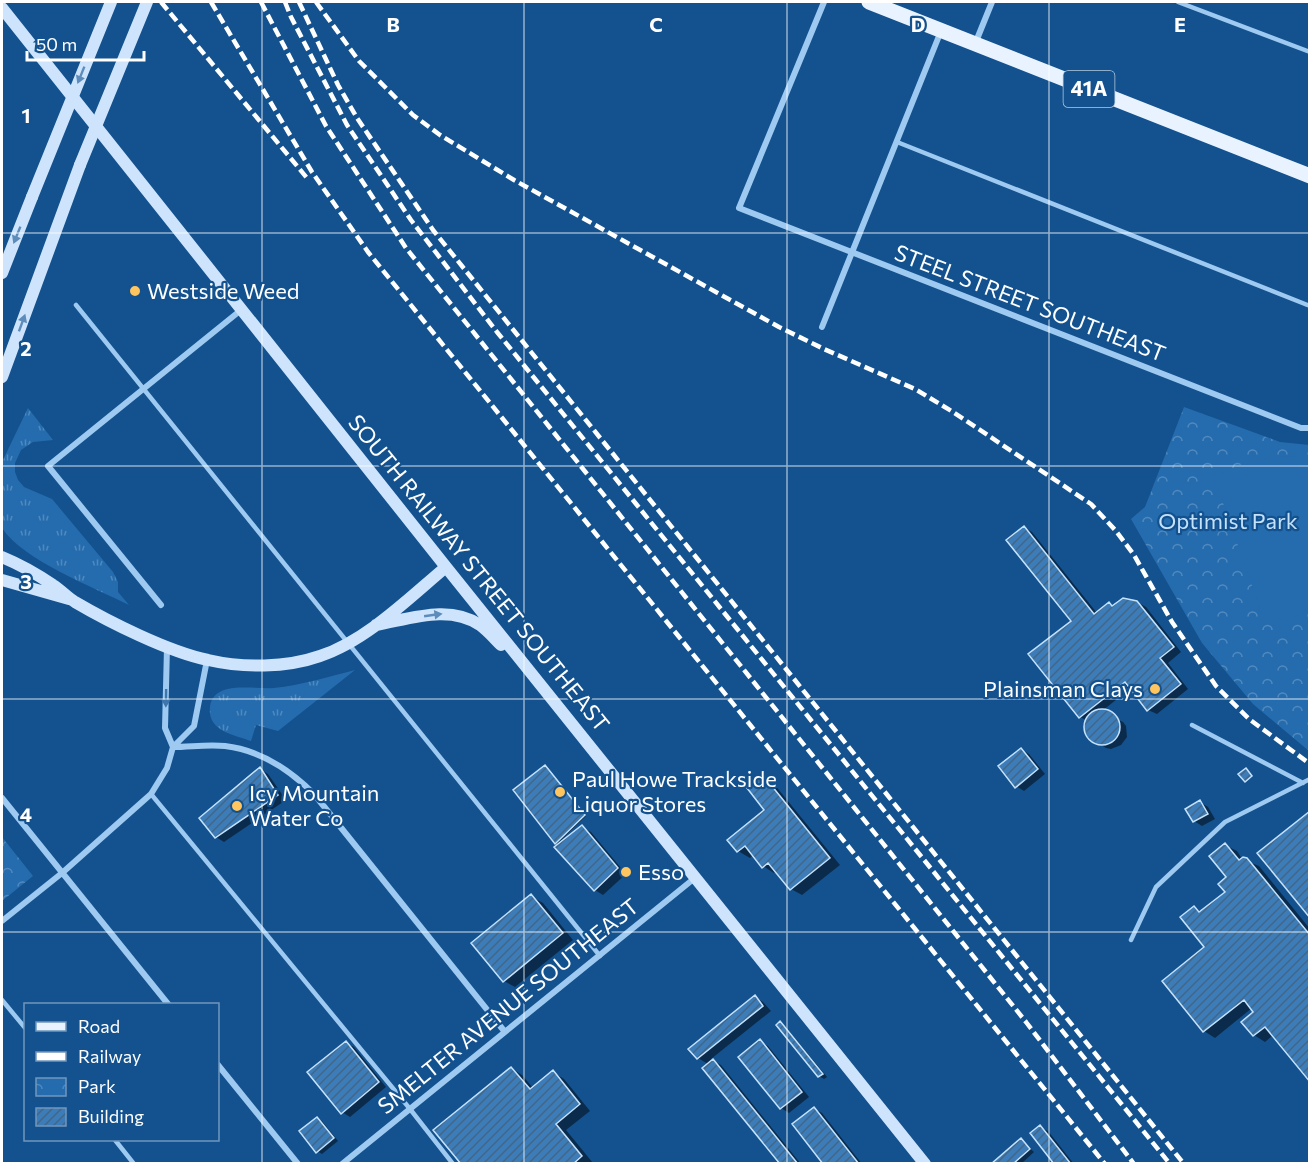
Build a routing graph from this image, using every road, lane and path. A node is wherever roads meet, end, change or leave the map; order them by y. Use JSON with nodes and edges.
{"nodes":[{"id":1,"x":111,"y":2,"type":"edge"},
{"id":2,"x":147,"y":2,"type":"edge"},
{"id":3,"x":824,"y":2,"type":"edge"},
{"id":4,"x":869,"y":2,"type":"edge"},
{"id":5,"x":992,"y":2,"type":"edge"},
{"id":6,"x":1179,"y":2,"type":"edge"},
{"id":7,"x":2,"y":8,"type":"edge"},
{"id":8,"x":942,"y":31,"type":"junction"},
{"id":9,"x":975,"y":44,"type":"junction"},
{"id":10,"x":1310,"y":52,"type":"edge"},
{"id":11,"x":897,"y":142,"type":"junction"},
{"id":12,"x":1310,"y":176,"type":"edge"},
{"id":13,"x":852,"y":252,"type":"junction"},
{"id":14,"x":2,"y":273,"type":"edge"},
{"id":15,"x":76,"y":305,"type":"dead end"},
{"id":16,"x":1310,"y":306,"type":"edge"},
{"id":17,"x":241,"y":310,"type":"junction"},
{"id":18,"x":822,"y":327,"type":"dead end"},
{"id":19,"x":2,"y":377,"type":"edge"},
{"id":20,"x":143,"y":389,"type":"junction"},
{"id":21,"x":1310,"y":428,"type":"edge"},
{"id":22,"x":4,"y":556,"type":"edge"},
{"id":23,"x":446,"y":567,"type":"junction"},
{"id":24,"x":2,"y":580,"type":"edge"},
{"id":25,"x":73,"y":601,"type":"junction"},
{"id":26,"x":161,"y":605,"type":"dead end"},
{"id":27,"x":375,"y":625,"type":"junction"},
{"id":28,"x":348,"y":642,"type":"junction"},
{"id":29,"x":167,"y":646,"type":"junction"},
{"id":30,"x":207,"y":660,"type":"junction"},
{"id":31,"x":542,"y":685,"type":"junction"},
{"id":32,"x":1192,"y":725,"type":"dead end"},
{"id":33,"x":173,"y":747,"type":"junction"},
{"id":34,"x":1310,"y":779,"type":"edge"},
{"id":35,"x":1303,"y":783,"type":"junction"},
{"id":36,"x":151,"y":794,"type":"junction"},
{"id":37,"x":2,"y":798,"type":"edge"},
{"id":38,"x":5,"y":805,"type":"edge"},
{"id":39,"x":62,"y":873,"type":"junction"},
{"id":40,"x":696,"y":877,"type":"junction"},
{"id":41,"x":2,"y":921,"type":"edge"},
{"id":42,"x":1131,"y":940,"type":"dead end"},
{"id":43,"x":600,"y":956,"type":"junction"},
{"id":44,"x":2,"y":1000,"type":"edge"},
{"id":45,"x":166,"y":1003,"type":"edge"},
{"id":46,"x":24,"y":1027,"type":"edge"},
{"id":47,"x":505,"y":1032,"type":"junction"},
{"id":48,"x":219,"y":1066,"type":"edge"},
{"id":49,"x":410,"y":1109,"type":"junction"},
{"id":50,"x":116,"y":1141,"type":"edge"},
{"id":51,"x":135,"y":1164,"type":"edge"},
{"id":52,"x":298,"y":1164,"type":"edge"},
{"id":53,"x":342,"y":1164,"type":"edge"},
{"id":54,"x":453,"y":1164,"type":"edge"},
{"id":55,"x":925,"y":1164,"type":"edge"}],
"edges":[{"from":1,"to":14,"type":"street","one_way":true,"bridge":true},
{"from":19,"to":2,"type":"street","one_way":true,"bridge":true},
{"from":3,"to":13,"type":"street","name":"STEEL STREET SOUTHEAST"},
{"from":4,"to":8,"type":"main road","number":"41A"},
{"from":5,"to":9,"type":"street"},
{"from":6,"to":10,"type":"lane"},
{"from":7,"to":17,"type":"street","name":"SOUTH RAILWAY STREET SOUTHEAST"},
{"from":8,"to":9,"type":"main road","number":"41A"},
{"from":8,"to":11,"type":"street"},
{"from":9,"to":12,"type":"main road","number":"41A"},
{"from":11,"to":13,"type":"street"},
{"from":11,"to":16,"type":"lane"},
{"from":13,"to":18,"type":"street"},
{"from":13,"to":21,"type":"street","name":"STEEL STREET SOUTHEAST"},
{"from":15,"to":20,"type":"lane"},
{"from":17,"to":20,"type":"street"},
{"from":17,"to":23,"type":"street","name":"SOUTH RAILWAY STREET SOUTHEAST"},
{"from":20,"to":26,"type":"street"},
{"from":20,"to":28,"type":"lane"},
{"from":22,"to":25,"type":"street"},
{"from":23,"to":27,"type":"street"},
{"from":23,"to":31,"type":"street","name":"SOUTH RAILWAY STREET SOUTHEAST"},
{"from":24,"to":25,"type":"street"},
{"from":25,"to":29,"type":"street"},
{"from":27,"to":28,"type":"street"},
{"from":27,"to":31,"type":"street","one_way":true},
{"from":28,"to":30,"type":"street"},
{"from":28,"to":43,"type":"lane"},
{"from":29,"to":30,"type":"street"},
{"from":29,"to":33,"type":"street","one_way":true},
{"from":30,"to":33,"type":"street"},
{"from":31,"to":40,"type":"street","name":"SOUTH RAILWAY STREET SOUTHEAST"},
{"from":32,"to":35,"type":"lane"},
{"from":33,"to":36,"type":"street"},
{"from":33,"to":47,"type":"street"},
{"from":34,"to":35,"type":"lane"},
{"from":35,"to":42,"type":"lane"},
{"from":36,"to":39,"type":"street"},
{"from":36,"to":49,"type":"lane"},
{"from":37,"to":38,"type":"street"},
{"from":38,"to":39,"type":"street"},
{"from":39,"to":41,"type":"street"},
{"from":39,"to":45,"type":"street"},
{"from":40,"to":43,"type":"street","name":"SMELTER AVENUE SOUTHEAST"},
{"from":40,"to":55,"type":"street","name":"SOUTH RAILWAY STREET SOUTHEAST"},
{"from":43,"to":47,"type":"street","name":"SMELTER AVENUE SOUTHEAST"},
{"from":44,"to":46,"type":"lane"},
{"from":47,"to":49,"type":"street","name":"SMELTER AVENUE SOUTHEAST"},
{"from":48,"to":52,"type":"street"},
{"from":49,"to":53,"type":"street","name":"SMELTER AVENUE SOUTHEAST"},
{"from":49,"to":54,"type":"lane"},
{"from":50,"to":51,"type":"lane"}]}
